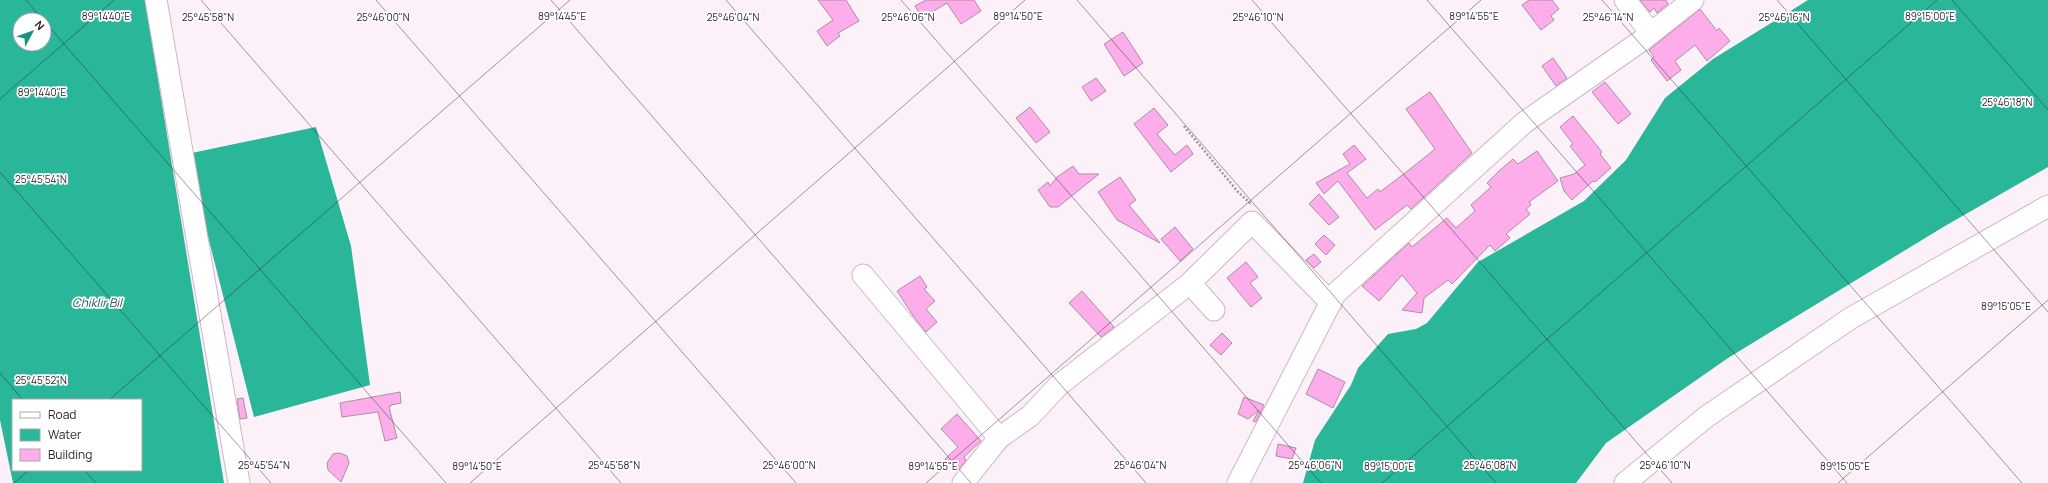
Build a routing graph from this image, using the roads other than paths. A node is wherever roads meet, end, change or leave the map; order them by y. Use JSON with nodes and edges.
{"nodes":[{"id":1,"x":156,"y":0,"type":"edge"},
{"id":2,"x":1625,"y":0,"type":"edge"},
{"id":3,"x":1694,"y":0,"type":"edge"},
{"id":4,"x":1651,"y":33,"type":"junction"},
{"id":5,"x":2048,"y":206,"type":"edge"},
{"id":6,"x":863,"y":276,"type":"dead end"},
{"id":7,"x":1190,"y":283,"type":"junction"},
{"id":8,"x":1331,"y":303,"type":"junction"},
{"id":9,"x":1214,"y":310,"type":"dead end"},
{"id":10,"x":1000,"y":438,"type":"junction"},
{"id":11,"x":239,"y":483,"type":"edge"},
{"id":12,"x":963,"y":483,"type":"edge"},
{"id":13,"x":1238,"y":483,"type":"edge"},
{"id":14,"x":1625,"y":483,"type":"edge"}],
"edges":[{"from":1,"to":11,"type":"street"},
{"from":2,"to":4,"type":"street"},
{"from":3,"to":4,"type":"street"},
{"from":4,"to":8,"type":"street"},
{"from":5,"to":14,"type":"street"},
{"from":6,"to":10,"type":"street"},
{"from":7,"to":8,"type":"street"},
{"from":7,"to":9,"type":"street"},
{"from":7,"to":10,"type":"street"},
{"from":8,"to":13,"type":"street"},
{"from":10,"to":12,"type":"street"}]}
